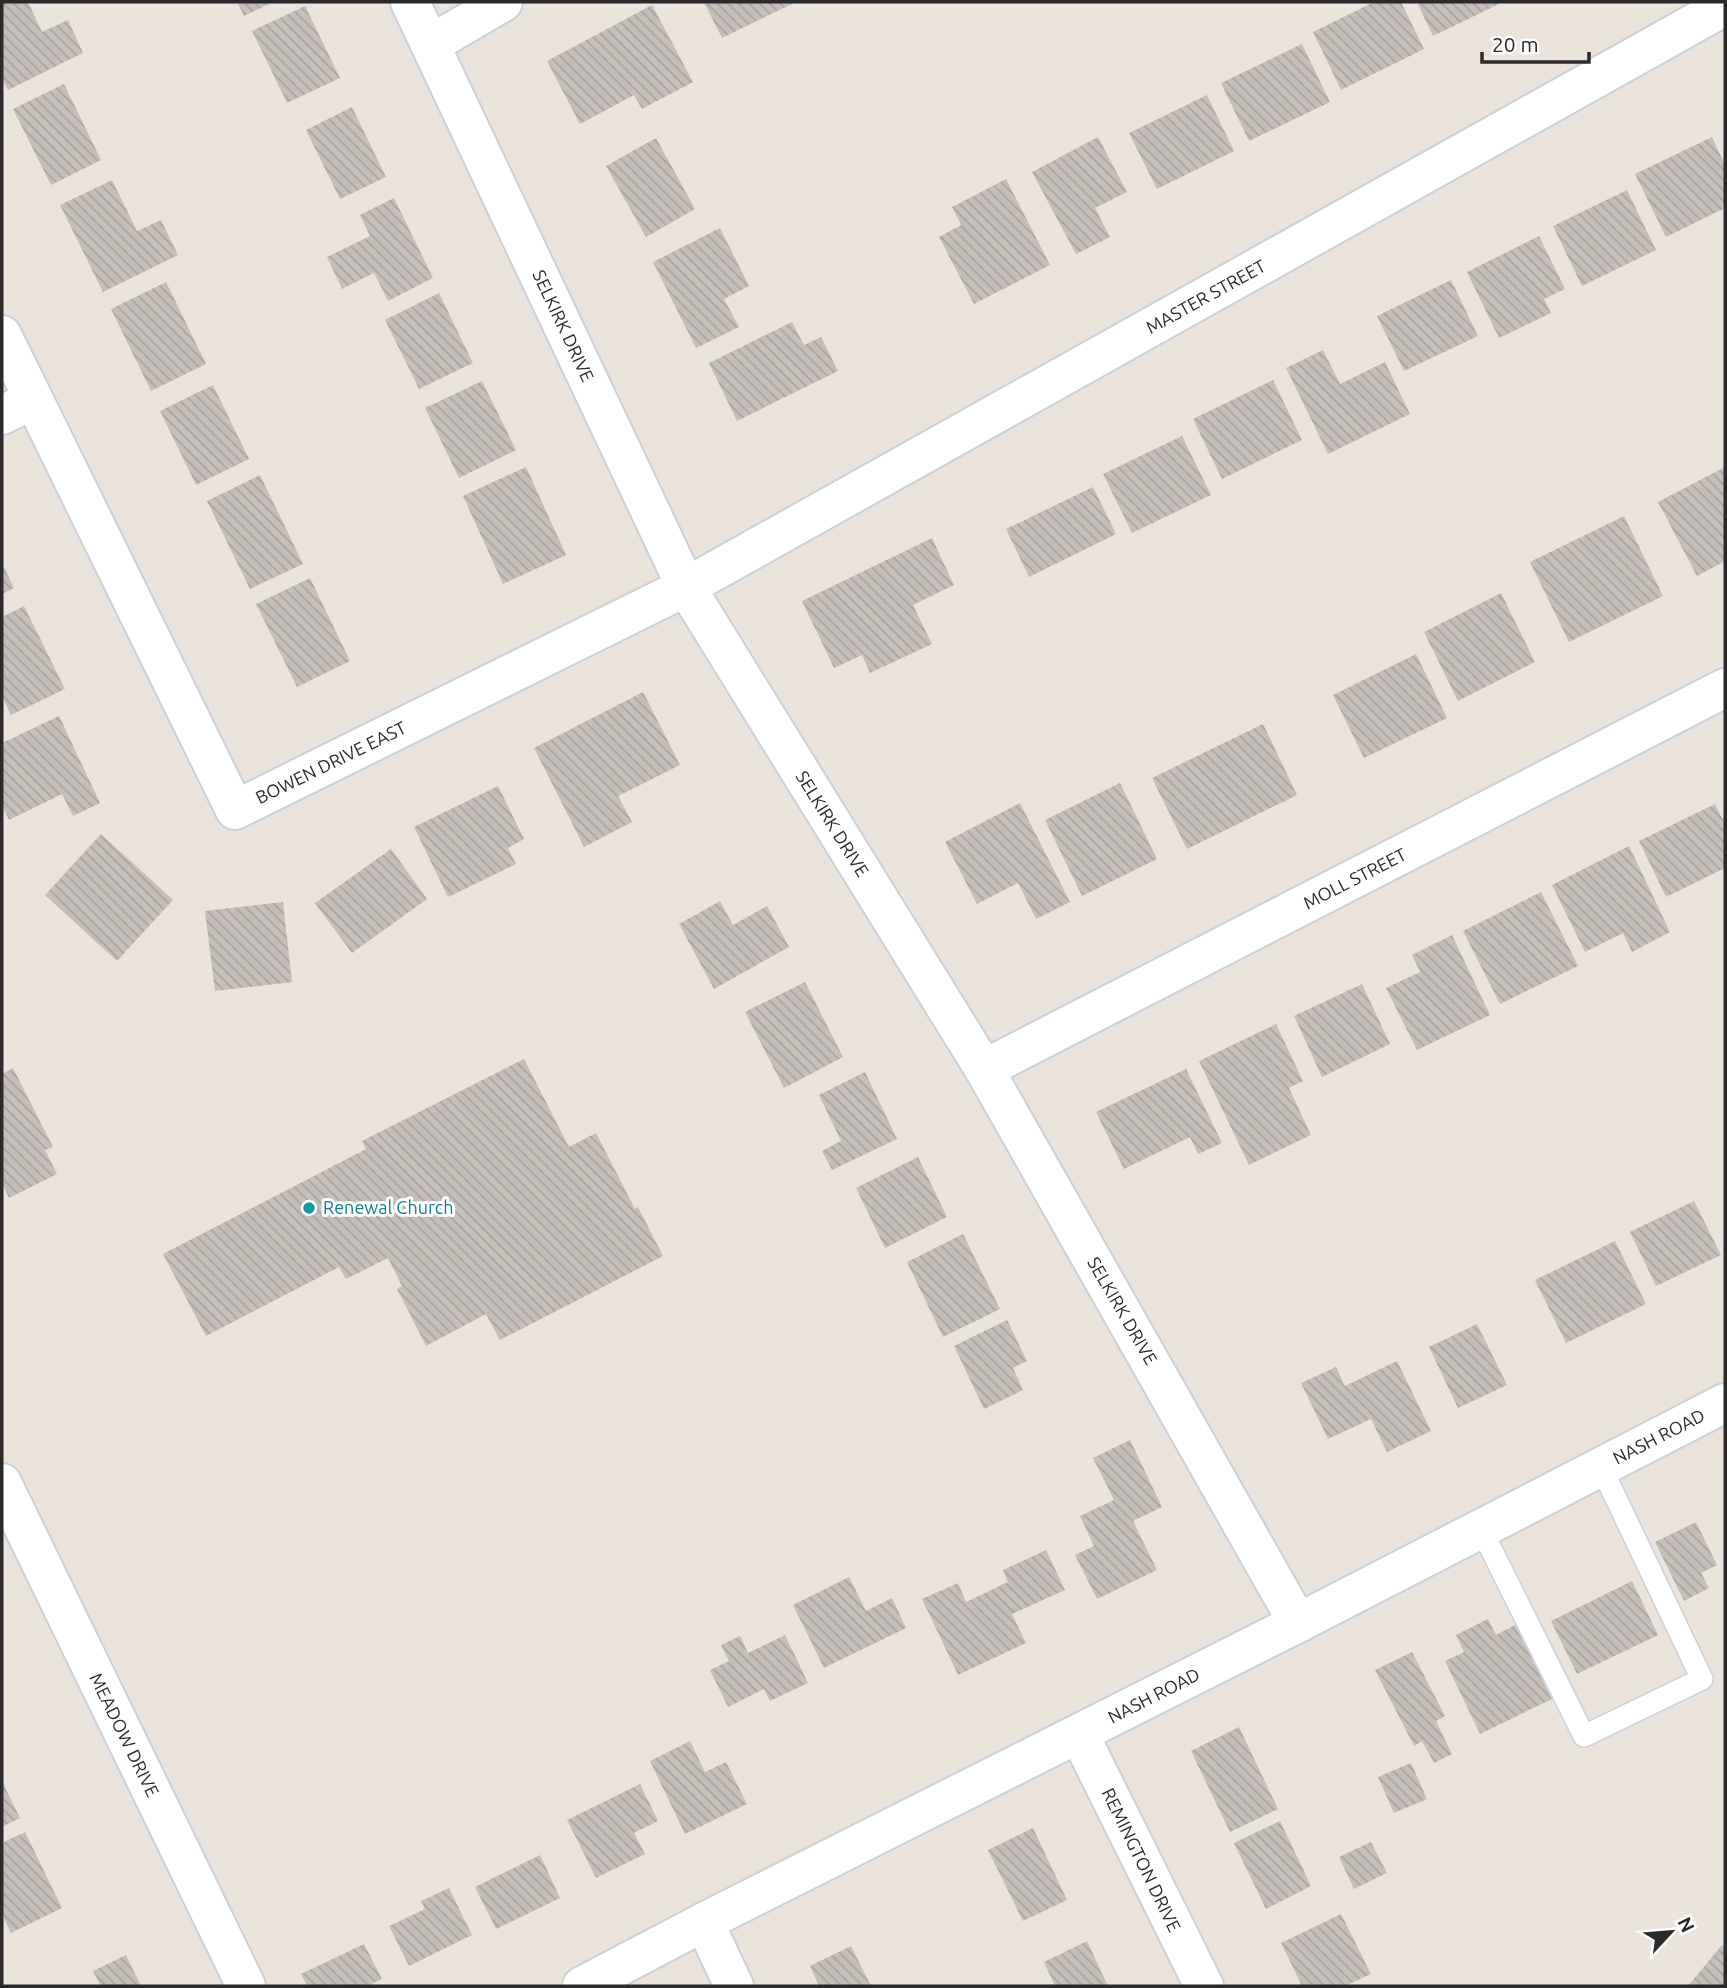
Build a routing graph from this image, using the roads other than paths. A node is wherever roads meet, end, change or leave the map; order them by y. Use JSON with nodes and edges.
{"nodes":[{"id":1,"x":410,"y":2,"type":"edge"},
{"id":2,"x":503,"y":2,"type":"edge"},
{"id":3,"x":1725,"y":6,"type":"edge"},
{"id":4,"x":431,"y":44,"type":"junction"},
{"id":5,"x":2,"y":335,"type":"edge"},
{"id":6,"x":17,"y":407,"type":"edge"},
{"id":7,"x":686,"y":587,"type":"junction"},
{"id":8,"x":1725,"y":688,"type":"edge"},
{"id":9,"x":984,"y":1069,"type":"junction"},
{"id":10,"x":1725,"y":1404,"type":"edge"},
{"id":11,"x":1601,"y":1467,"type":"junction"},
{"id":12,"x":2,"y":1483,"type":"edge"},
{"id":13,"x":1481,"y":1529,"type":"junction"},
{"id":14,"x":1298,"y":1623,"type":"junction"},
{"id":15,"x":1079,"y":1734,"type":"junction"},
{"id":16,"x":704,"y":1922,"type":"junction"},
{"id":17,"x":247,"y":1986,"type":"edge"},
{"id":18,"x":582,"y":1986,"type":"edge"},
{"id":19,"x":734,"y":1986,"type":"edge"},
{"id":20,"x":1204,"y":1986,"type":"edge"}],
"edges":[{"from":1,"to":4,"type":"street","name":"SELKIRK DRIVE"},
{"from":2,"to":4,"type":"street"},
{"from":3,"to":7,"type":"street","name":"MASTER STREET"},
{"from":4,"to":7,"type":"street","name":"SELKIRK DRIVE"},
{"from":5,"to":6,"type":"street"},
{"from":6,"to":7,"type":"street","name":"BOWEN DRIVE EAST"},
{"from":7,"to":9,"type":"street","name":"SELKIRK DRIVE"},
{"from":8,"to":9,"type":"street","name":"MOLL STREET"},
{"from":9,"to":14,"type":"street","name":"SELKIRK DRIVE"},
{"from":10,"to":11,"type":"street","name":"NASH ROAD"},
{"from":11,"to":13,"type":"street","name":"NASH ROAD"},
{"from":11,"to":13,"type":"lane"},
{"from":12,"to":17,"type":"street","name":"MEADOW DRIVE"},
{"from":13,"to":14,"type":"street","name":"NASH ROAD"},
{"from":14,"to":15,"type":"street","name":"NASH ROAD"},
{"from":15,"to":16,"type":"street","name":"NASH ROAD"},
{"from":15,"to":20,"type":"street","name":"REMINGTON DRIVE"},
{"from":16,"to":18,"type":"street","name":"NASH ROAD"},
{"from":16,"to":19,"type":"street"}]}
